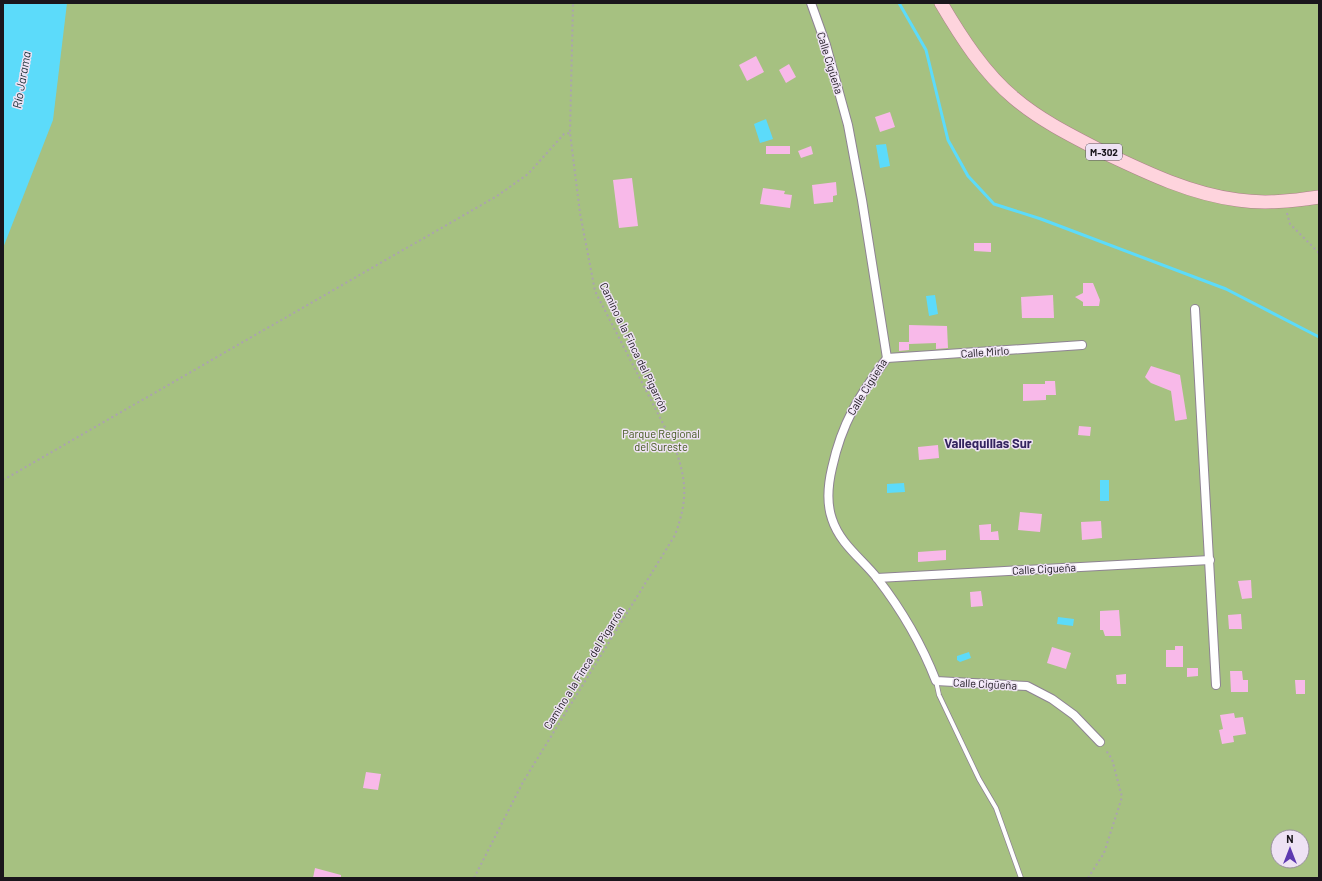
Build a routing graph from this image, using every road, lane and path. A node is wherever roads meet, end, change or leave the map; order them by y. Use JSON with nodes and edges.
{"nodes":[{"id":1,"x":573,"y":3,"type":"edge"},
{"id":2,"x":811,"y":3,"type":"edge"},
{"id":3,"x":941,"y":3,"type":"edge"},
{"id":4,"x":570,"y":133,"type":"junction"},
{"id":5,"x":1319,"y":197,"type":"edge"},
{"id":6,"x":1283,"y":202,"type":"junction"},
{"id":7,"x":1319,"y":253,"type":"edge"},
{"id":8,"x":1195,"y":309,"type":"dead end"},
{"id":9,"x":1082,"y":345,"type":"dead end"},
{"id":10,"x":887,"y":358,"type":"junction"},
{"id":11,"x":3,"y":480,"type":"edge"},
{"id":12,"x":1210,"y":560,"type":"junction"},
{"id":13,"x":877,"y":578,"type":"junction"},
{"id":14,"x":936,"y":681,"type":"junction"},
{"id":15,"x":1216,"y":685,"type":"dead end"},
{"id":16,"x":1100,"y":742,"type":"joint"},
{"id":17,"x":474,"y":878,"type":"edge"},
{"id":18,"x":1021,"y":878,"type":"edge"},
{"id":19,"x":1088,"y":878,"type":"edge"}],
"edges":[{"from":1,"to":4,"type":"path","name":"Camino a la Finca del Pigarrón"},
{"from":2,"to":10,"type":"street","name":"Calle Cigüeña"},
{"from":3,"to":6,"type":"main road","number":"M-302"},
{"from":4,"to":11,"type":"path"},
{"from":4,"to":17,"type":"path","name":"Camino a la Finca del Pigarrón"},
{"from":5,"to":6,"type":"main road","number":"M-302"},
{"from":6,"to":7,"type":"path"},
{"from":8,"to":12,"type":"street"},
{"from":9,"to":10,"type":"street","name":"Calle Mirlo"},
{"from":10,"to":13,"type":"street","name":"Calle Cigüeña"},
{"from":12,"to":13,"type":"street","name":"Calle Cigueña"},
{"from":12,"to":15,"type":"street"},
{"from":13,"to":14,"type":"street","name":"Calle Cigüeña"},
{"from":14,"to":16,"type":"street","name":"Calle Cigüeña"},
{"from":14,"to":18,"type":"lane"},
{"from":16,"to":19,"type":"path"}]}
